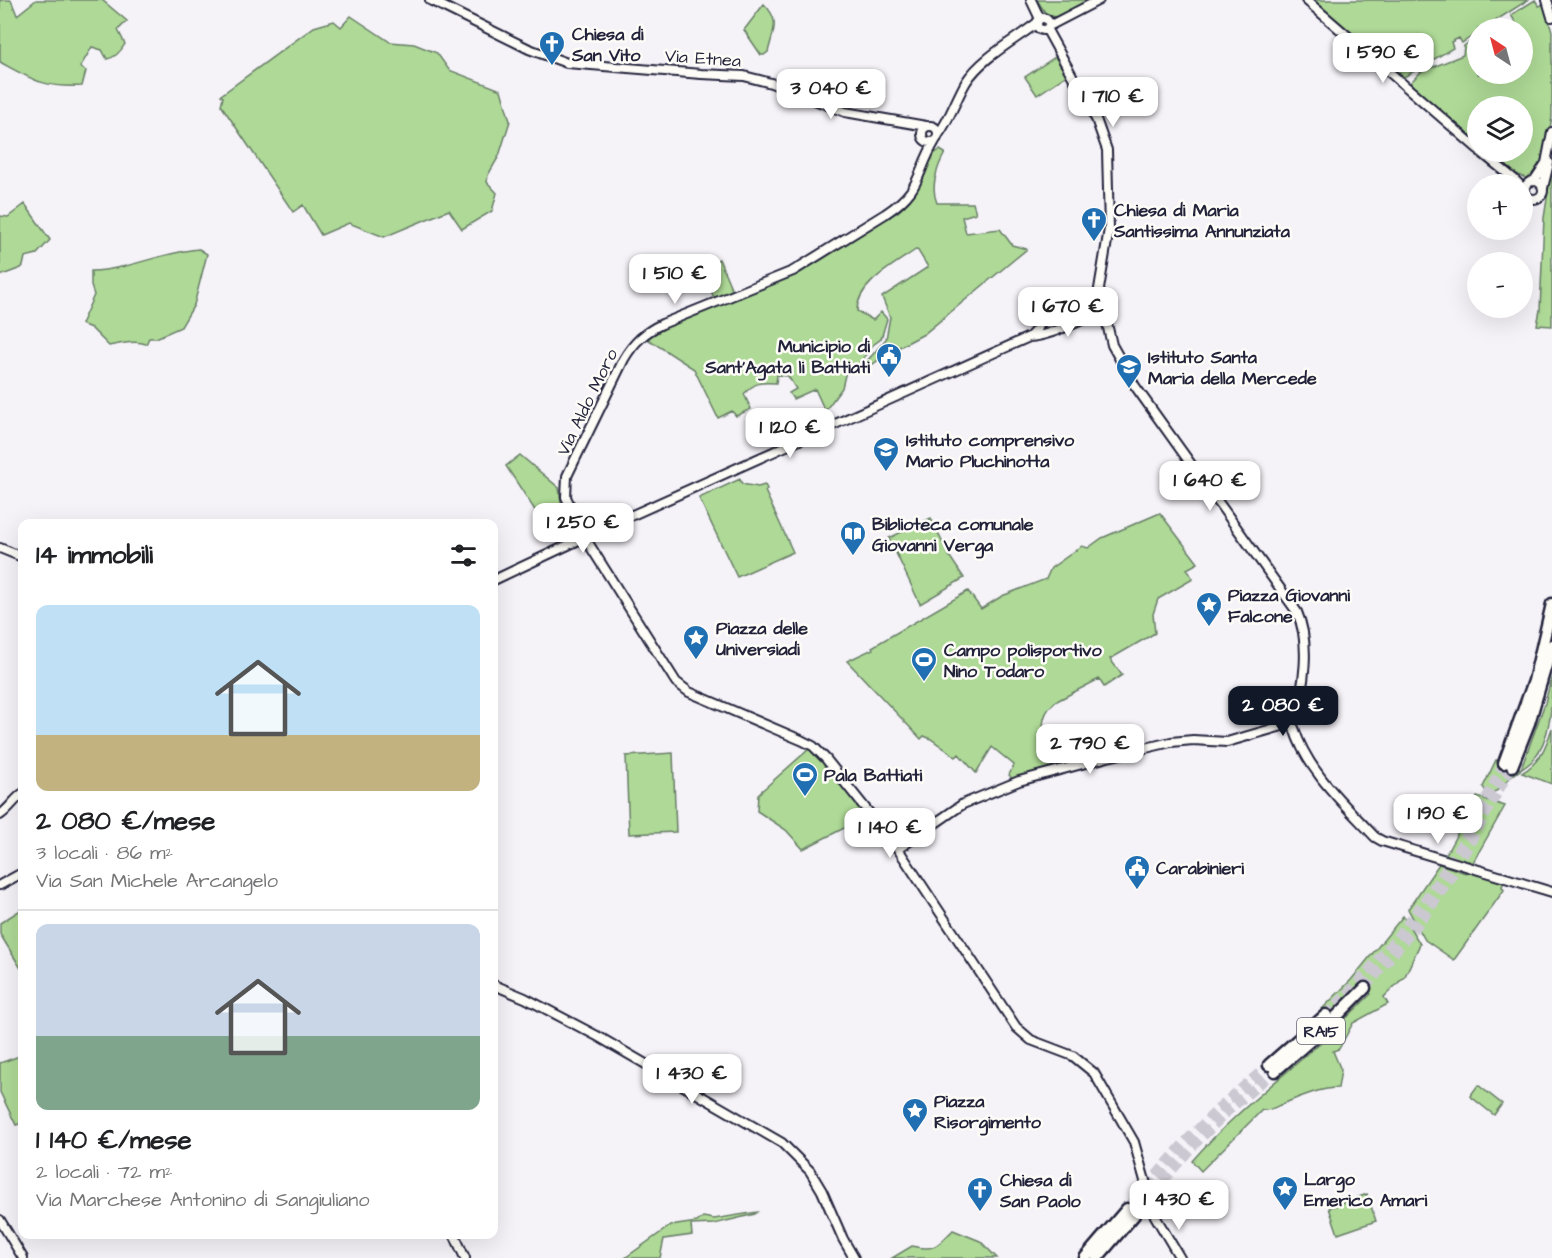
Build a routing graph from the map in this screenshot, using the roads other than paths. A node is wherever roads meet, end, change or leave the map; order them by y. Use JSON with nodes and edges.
{"nodes":[{"id":1,"x":430,"y":0,"type":"edge"},
{"id":2,"x":1031,"y":0,"type":"edge"},
{"id":3,"x":1099,"y":0,"type":"edge"},
{"id":4,"x":1306,"y":0,"type":"edge"},
{"id":5,"x":1547,"y":0,"type":"edge"},
{"id":6,"x":1552,"y":17,"type":"edge"},
{"id":7,"x":1043,"y":25,"type":"junction"},
{"id":8,"x":948,"y":118,"type":"junction"},
{"id":9,"x":900,"y":123,"type":"junction"},
{"id":10,"x":930,"y":126,"type":"junction"},
{"id":11,"x":1552,"y":132,"type":"edge"},
{"id":12,"x":923,"y":138,"type":"junction"},
{"id":13,"x":937,"y":138,"type":"junction"},
{"id":14,"x":1467,"y":140,"type":"edge"},
{"id":15,"x":1552,"y":156,"type":"edge"},
{"id":16,"x":924,"y":162,"type":"junction"},
{"id":17,"x":1493,"y":162,"type":"edge"},
{"id":18,"x":1507,"y":174,"type":"edge"},
{"id":19,"x":1533,"y":181,"type":"edge"},
{"id":20,"x":1533,"y":182,"type":"edge"},
{"id":21,"x":1543,"y":188,"type":"junction"},
{"id":22,"x":1533,"y":198,"type":"edge"},
{"id":23,"x":1100,"y":295,"type":"junction"},
{"id":24,"x":1104,"y":312,"type":"junction"},
{"id":25,"x":1039,"y":327,"type":"junction"},
{"id":26,"x":1043,"y":335,"type":"junction"},
{"id":27,"x":1029,"y":337,"type":"junction"},
{"id":28,"x":585,"y":537,"type":"junction"},
{"id":29,"x":0,"y":548,"type":"edge"},
{"id":30,"x":18,"y":555,"type":"edge"},
{"id":31,"x":498,"y":578,"type":"edge"},
{"id":32,"x":1552,"y":604,"type":"edge"},
{"id":33,"x":1552,"y":645,"type":"edge"},
{"id":34,"x":1292,"y":724,"type":"junction"},
{"id":35,"x":18,"y":797,"type":"edge"},
{"id":36,"x":0,"y":815,"type":"edge"},
{"id":37,"x":898,"y":849,"type":"junction"},
{"id":38,"x":18,"y":875,"type":"edge"},
{"id":39,"x":0,"y":885,"type":"edge"},
{"id":40,"x":1552,"y":892,"type":"edge"},
{"id":41,"x":498,"y":987,"type":"edge"},
{"id":42,"x":1365,"y":988,"type":"tunnel mouth"},
{"id":43,"x":1326,"y":1015,"type":"tunnel mouth"},
{"id":44,"x":1131,"y":1212,"type":"tunnel mouth"},
{"id":45,"x":0,"y":1220,"type":"edge"},
{"id":46,"x":1110,"y":1236,"type":"junction"},
{"id":47,"x":456,"y":1239,"type":"edge"},
{"id":48,"x":23,"y":1258,"type":"edge"},
{"id":49,"x":465,"y":1258,"type":"edge"},
{"id":50,"x":854,"y":1258,"type":"edge"},
{"id":51,"x":1085,"y":1258,"type":"edge"},
{"id":52,"x":1097,"y":1258,"type":"edge"},
{"id":53,"x":1180,"y":1258,"type":"edge"}],
"edges":[{"from":1,"to":9,"type":"main road","name":"Via Etnea"},
{"from":2,"to":7,"type":"main road"},
{"from":3,"to":7,"type":"main road"},
{"from":4,"to":14,"type":"main road"},
{"from":5,"to":6,"type":"main road"},
{"from":7,"to":8,"type":"main road"},
{"from":7,"to":23,"type":"main road"},
{"from":8,"to":10,"type":"main road"},
{"from":8,"to":13,"type":"main road"},
{"from":9,"to":10,"type":"main road"},
{"from":9,"to":12,"type":"main road"},
{"from":10,"to":12,"type":"main road"},
{"from":10,"to":13,"type":"main road"},
{"from":11,"to":19,"type":"main road"},
{"from":12,"to":13,"type":"main road"},
{"from":12,"to":16,"type":"main road"},
{"from":13,"to":16,"type":"main road"},
{"from":15,"to":21,"type":"main road"},
{"from":16,"to":28,"type":"main road","name":"Via Aldo Moro"},
{"from":17,"to":18,"type":"main road"},
{"from":20,"to":21,"type":"main road"},
{"from":21,"to":22,"type":"main road"},
{"from":23,"to":24,"type":"main road"},
{"from":23,"to":25,"type":"main road"},
{"from":24,"to":26,"type":"main road"},
{"from":24,"to":34,"type":"main road"},
{"from":25,"to":26,"type":"main road"},
{"from":25,"to":27,"type":"main road"},
{"from":26,"to":27,"type":"main road"},
{"from":27,"to":28,"type":"main road"},
{"from":28,"to":31,"type":"main road"},
{"from":28,"to":37,"type":"main road","name":"Via Aldo Moro"},
{"from":29,"to":30,"type":"main road"},
{"from":32,"to":33,"type":"highway"},
{"from":34,"to":37,"type":"main road"},
{"from":34,"to":40,"type":"main road"},
{"from":35,"to":36,"type":"main road"},
{"from":37,"to":53,"type":"main road","name":"Via Aldo Moro"},
{"from":38,"to":39,"type":"main road"},
{"from":41,"to":50,"type":"main road"},
{"from":42,"to":43,"type":"highway","number":"RA15"},
{"from":44,"to":46,"type":"highway"},
{"from":45,"to":48,"type":"main road"},
{"from":46,"to":51,"type":"highway"},
{"from":46,"to":52,"type":"highway"},
{"from":47,"to":49,"type":"main road"}]}
